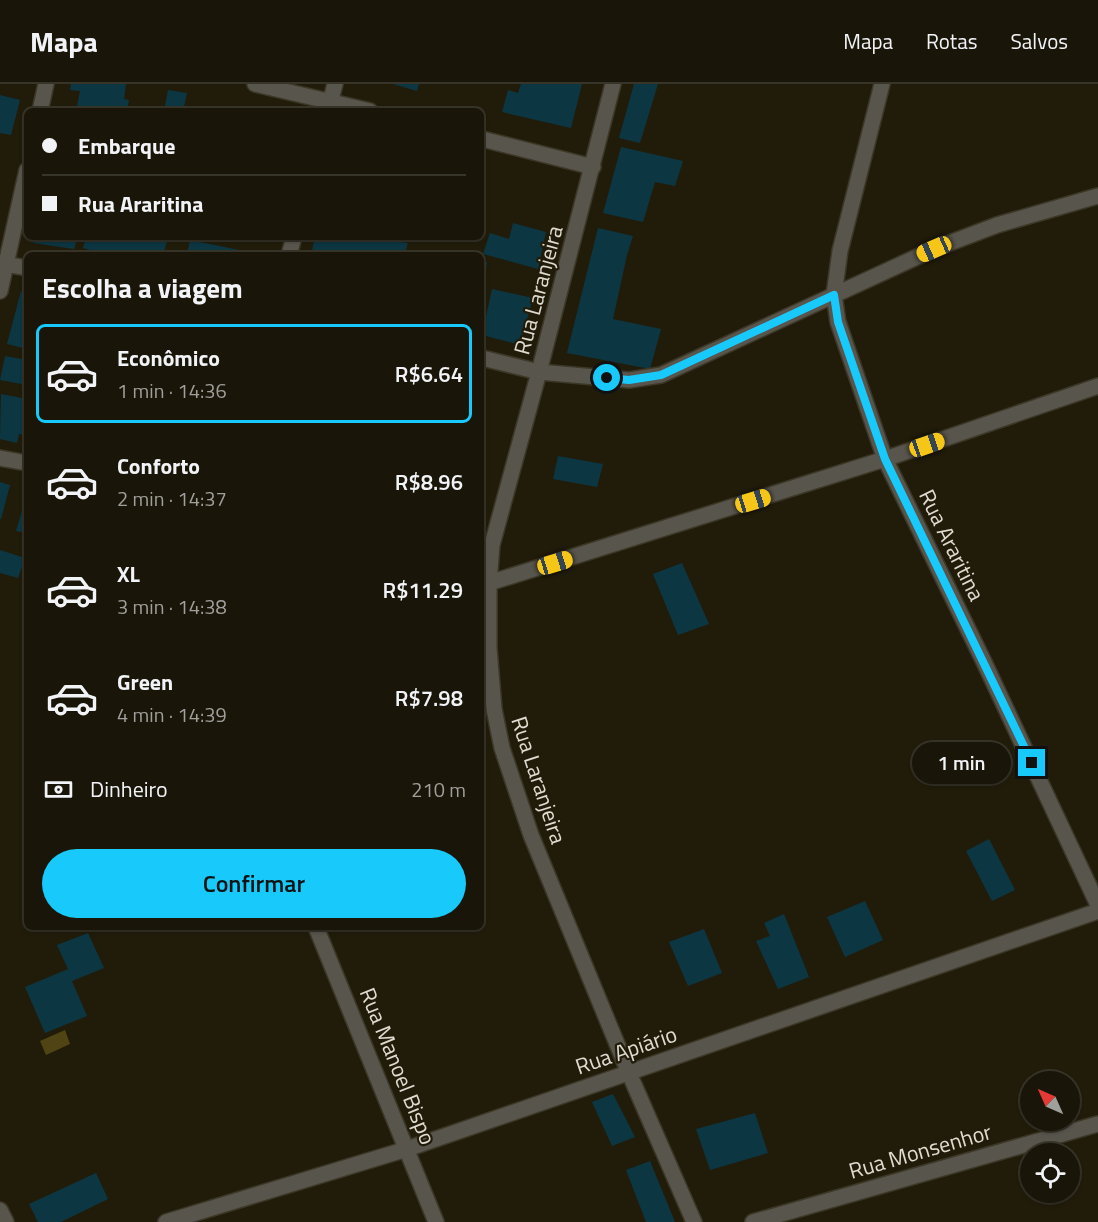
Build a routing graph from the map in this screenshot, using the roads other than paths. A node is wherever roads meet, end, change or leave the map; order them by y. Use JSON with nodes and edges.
{"nodes":[{"id":1,"x":46,"y":84,"type":"edge"},
{"id":2,"x":255,"y":84,"type":"edge"},
{"id":3,"x":336,"y":84,"type":"edge"},
{"id":4,"x":613,"y":84,"type":"edge"},
{"id":5,"x":882,"y":84,"type":"edge"},
{"id":6,"x":330,"y":106,"type":"edge"},
{"id":7,"x":41,"y":108,"type":"edge"},
{"id":8,"x":346,"y":108,"type":"edge"},
{"id":9,"x":484,"y":140,"type":"edge"},
{"id":10,"x":593,"y":167,"type":"junction"},
{"id":11,"x":24,"y":183,"type":"edge"},
{"id":12,"x":1098,"y":196,"type":"edge"},
{"id":13,"x":3,"y":264,"type":"edge"},
{"id":14,"x":24,"y":268,"type":"edge"},
{"id":15,"x":0,"y":291,"type":"edge"},
{"id":16,"x":834,"y":295,"type":"junction"},
{"id":17,"x":484,"y":358,"type":"edge"},
{"id":18,"x":539,"y":372,"type":"junction"},
{"id":19,"x":1098,"y":386,"type":"edge"},
{"id":20,"x":0,"y":458,"type":"edge"},
{"id":21,"x":885,"y":459,"type":"junction"},
{"id":22,"x":24,"y":462,"type":"edge"},
{"id":23,"x":487,"y":544,"type":"edge"},
{"id":24,"x":489,"y":584,"type":"junction"},
{"id":25,"x":1098,"y":905,"type":"edge"},
{"id":26,"x":1098,"y":911,"type":"edge"},
{"id":27,"x":317,"y":930,"type":"edge"},
{"id":28,"x":628,"y":1073,"type":"junction"},
{"id":29,"x":1098,"y":1124,"type":"edge"},
{"id":30,"x":407,"y":1149,"type":"junction"},
{"id":31,"x":0,"y":1210,"type":"edge"},
{"id":32,"x":6,"y":1222,"type":"edge"},
{"id":33,"x":166,"y":1222,"type":"edge"},
{"id":34,"x":436,"y":1222,"type":"edge"},
{"id":35,"x":694,"y":1222,"type":"edge"},
{"id":36,"x":753,"y":1222,"type":"edge"}],
"edges":[{"from":1,"to":7,"type":"street"},
{"from":2,"to":6,"type":"street"},
{"from":3,"to":6,"type":"street"},
{"from":4,"to":10,"type":"street","name":"Rua Laranjeira"},
{"from":5,"to":16,"type":"street","name":"Rua Araritina"},
{"from":6,"to":8,"type":"street"},
{"from":9,"to":10,"type":"street"},
{"from":10,"to":18,"type":"street","name":"Rua Laranjeira"},
{"from":11,"to":13,"type":"street"},
{"from":12,"to":16,"type":"street"},
{"from":13,"to":14,"type":"street"},
{"from":13,"to":15,"type":"street"},
{"from":16,"to":18,"type":"street"},
{"from":16,"to":21,"type":"street","name":"Rua Araritina"},
{"from":17,"to":18,"type":"street"},
{"from":18,"to":23,"type":"street","name":"Rua Laranjeira"},
{"from":19,"to":21,"type":"street"},
{"from":20,"to":22,"type":"street"},
{"from":21,"to":24,"type":"street"},
{"from":21,"to":25,"type":"street","name":"Rua Araritina"},
{"from":23,"to":24,"type":"street","name":"Rua Laranjeira"},
{"from":24,"to":28,"type":"street","name":"Rua Laranjeira"},
{"from":26,"to":28,"type":"street","name":"Rua Apiário"},
{"from":27,"to":30,"type":"street","name":"Rua Manoel Bispo"},
{"from":28,"to":30,"type":"street","name":"Rua Apiário"},
{"from":28,"to":35,"type":"street","name":"Rua Laranjeira"},
{"from":29,"to":36,"type":"street","name":"Rua Monsenhor"},
{"from":30,"to":33,"type":"street","name":"Rua Apiário"},
{"from":30,"to":34,"type":"street","name":"Rua Manoel Bispo"},
{"from":31,"to":32,"type":"street"}]}
